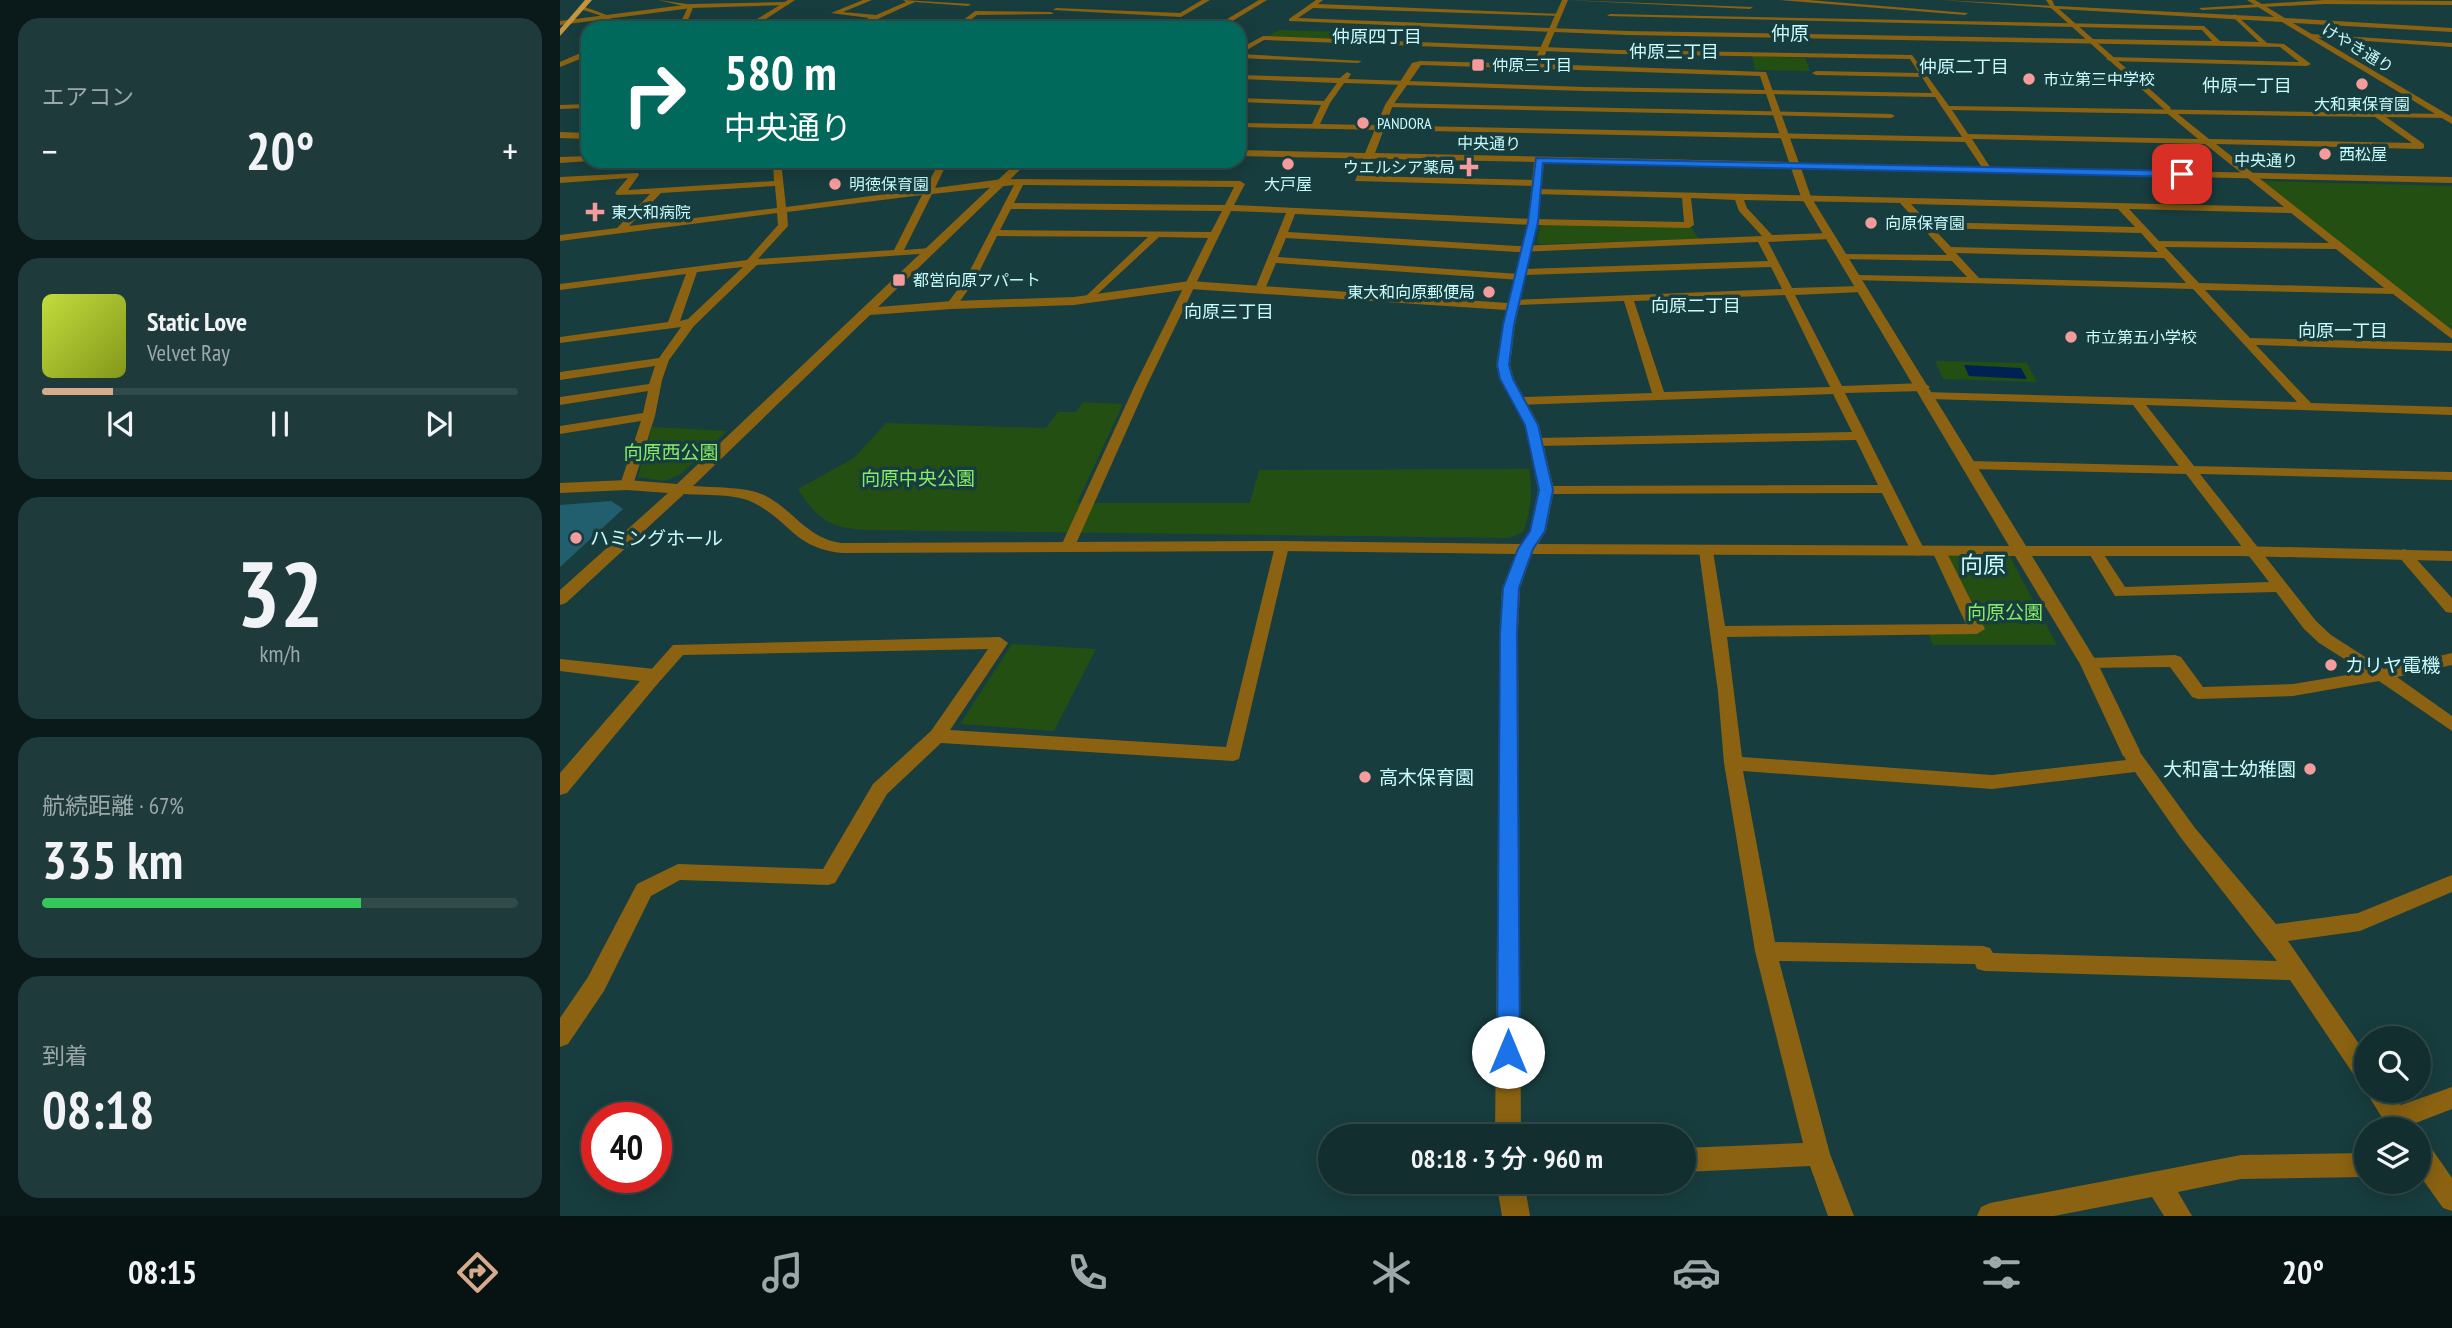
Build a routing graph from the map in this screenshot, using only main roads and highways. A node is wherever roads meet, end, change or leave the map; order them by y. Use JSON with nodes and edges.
{"nodes":[{"id":1,"x":589,"y":0,"type":"edge"},
{"id":2,"x":560,"y":34,"type":"edge"}],
"edges":[{"from":1,"to":2,"type":"main road"}]}
